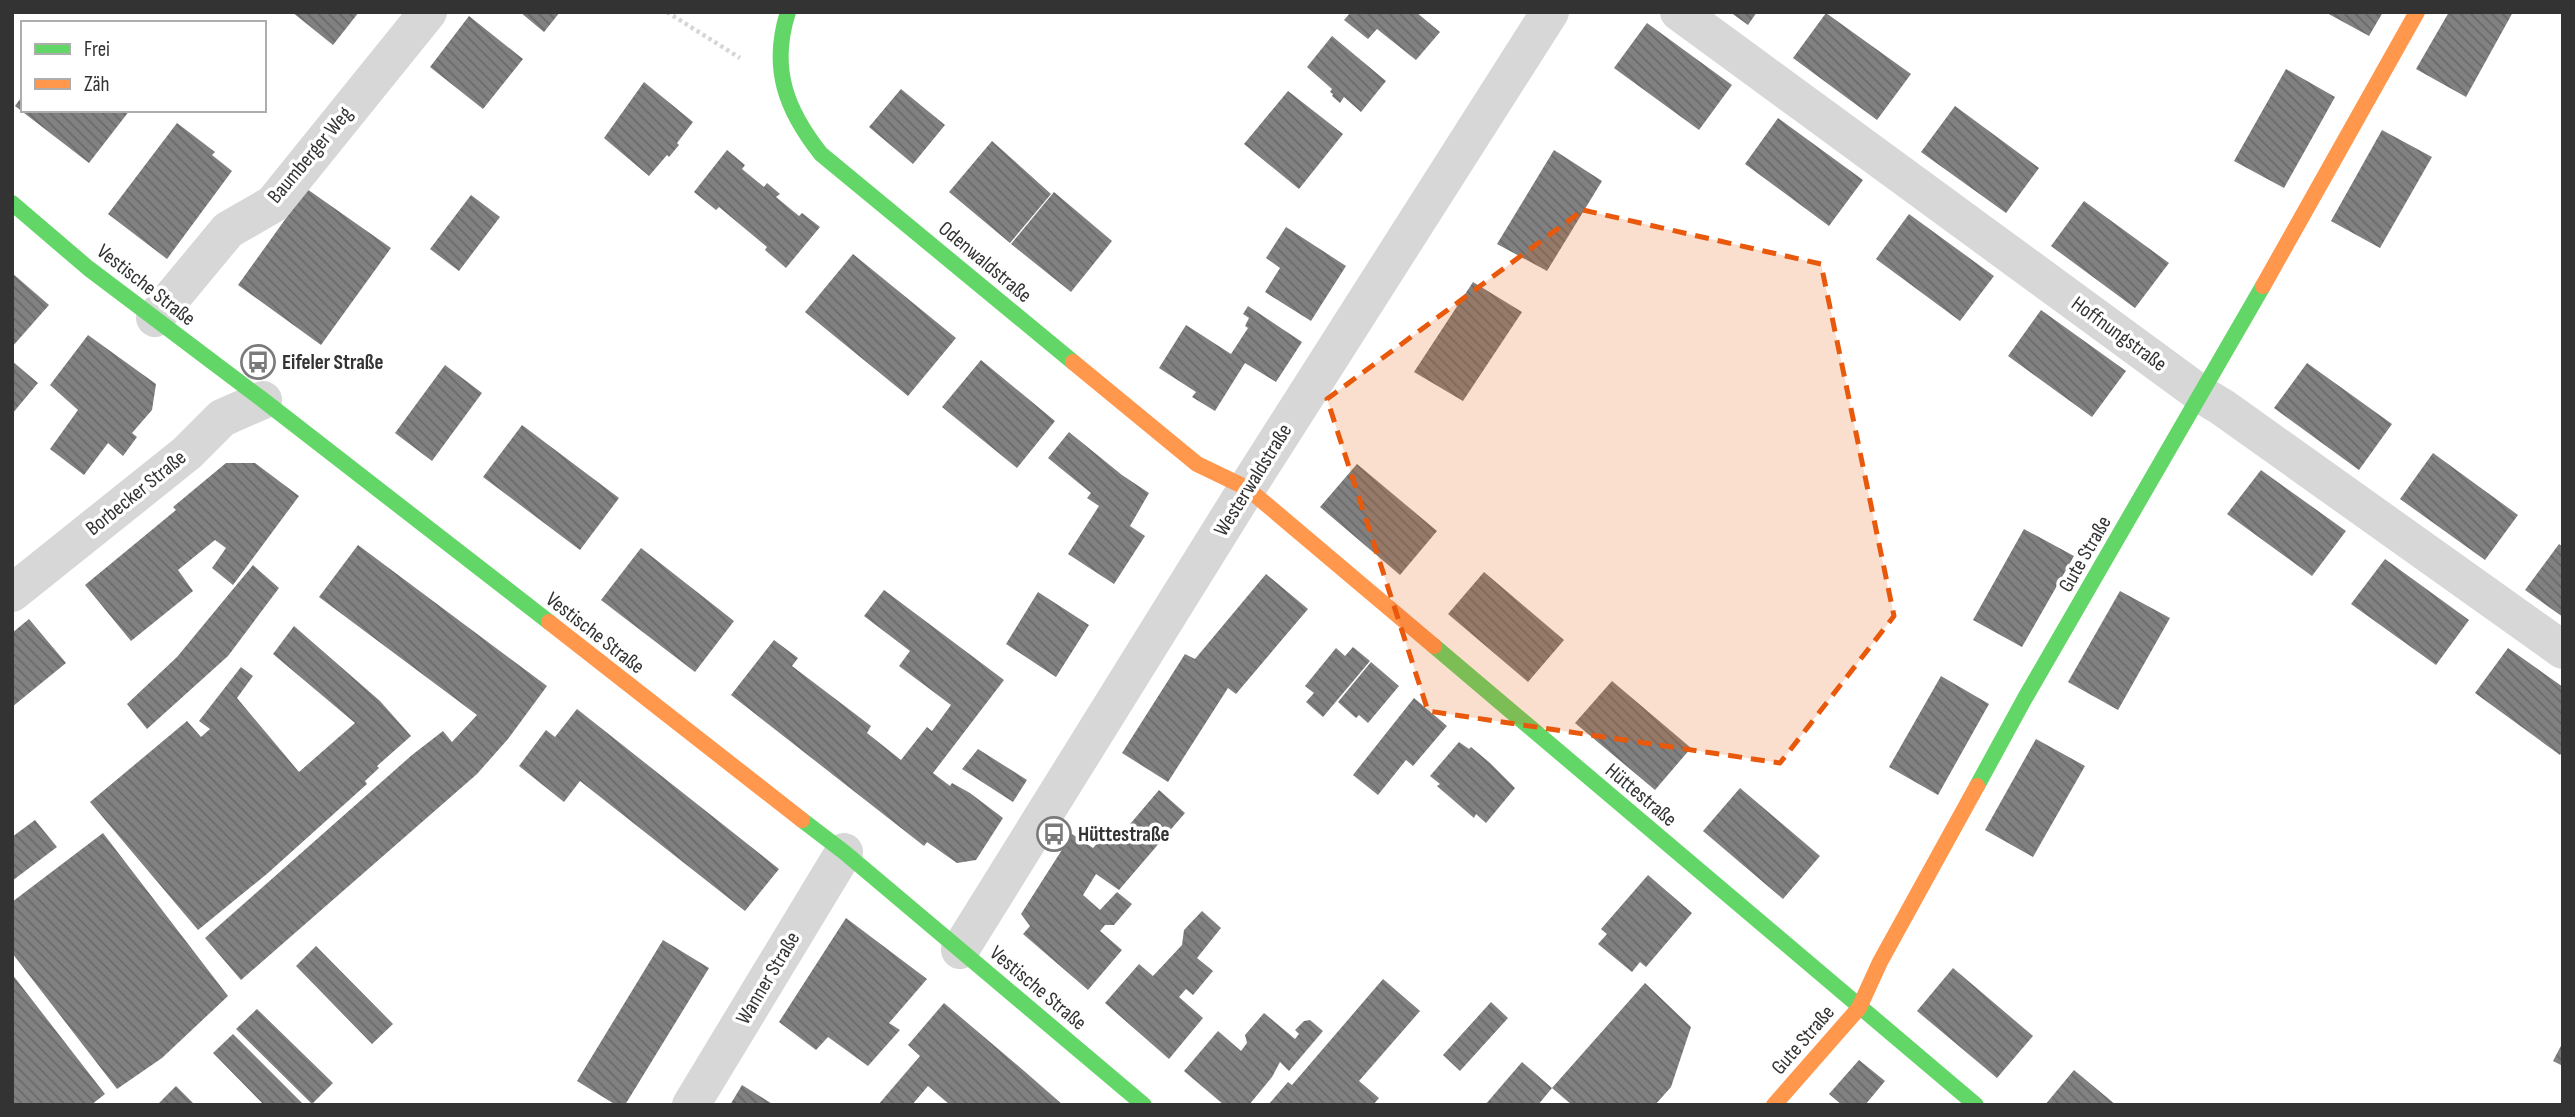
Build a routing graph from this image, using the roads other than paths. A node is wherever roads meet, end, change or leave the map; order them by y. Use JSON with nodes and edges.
{"nodes":[{"id":1,"x":428,"y":12,"type":"edge"},
{"id":2,"x":788,"y":12,"type":"edge"},
{"id":3,"x":1550,"y":12,"type":"edge"},
{"id":4,"x":1679,"y":12,"type":"edge"},
{"id":5,"x":2417,"y":12,"type":"edge"},
{"id":6,"x":12,"y":203,"type":"edge"},
{"id":7,"x":155,"y":318,"type":"junction"},
{"id":8,"x":2202,"y":395,"type":"junction"},
{"id":9,"x":263,"y":400,"type":"junction"},
{"id":10,"x":1247,"y":488,"type":"junction"},
{"id":11,"x":12,"y":593,"type":"edge"},
{"id":12,"x":2563,"y":650,"type":"edge"},
{"id":13,"x":844,"y":852,"type":"junction"},
{"id":14,"x":960,"y":950,"type":"junction"},
{"id":15,"x":1859,"y":1007,"type":"junction"},
{"id":16,"x":691,"y":1105,"type":"edge"},
{"id":17,"x":1144,"y":1105,"type":"edge"},
{"id":18,"x":1774,"y":1105,"type":"edge"},
{"id":19,"x":1976,"y":1105,"type":"edge"}],
"edges":[{"from":1,"to":7,"type":"street","name":"Baumberger Weg"},
{"from":2,"to":10,"type":"street","name":"Odenwaldstraße"},
{"from":3,"to":10,"type":"street","name":"Westerwaldstraße"},
{"from":4,"to":8,"type":"street","name":"Hoffnungstraße"},
{"from":5,"to":8,"type":"street","name":"Gute Straße"},
{"from":6,"to":7,"type":"street","name":"Vestische Straße"},
{"from":7,"to":9,"type":"street","name":"Vestische Straße"},
{"from":8,"to":12,"type":"street","name":"Hoffnungstraße"},
{"from":8,"to":15,"type":"street","name":"Gute Straße"},
{"from":9,"to":11,"type":"street","name":"Borbecker Straße"},
{"from":9,"to":13,"type":"street","name":"Vestische Straße"},
{"from":10,"to":14,"type":"street","name":"Westerwaldstraße"},
{"from":10,"to":15,"type":"street","name":"Hüttestraße"},
{"from":13,"to":14,"type":"street","name":"Vestische Straße"},
{"from":13,"to":16,"type":"street","name":"Wanner Straße"},
{"from":14,"to":17,"type":"street","name":"Vestische Straße"},
{"from":15,"to":18,"type":"street","name":"Gute Straße"},
{"from":15,"to":19,"type":"street","name":"Hüttestraße"}]}
